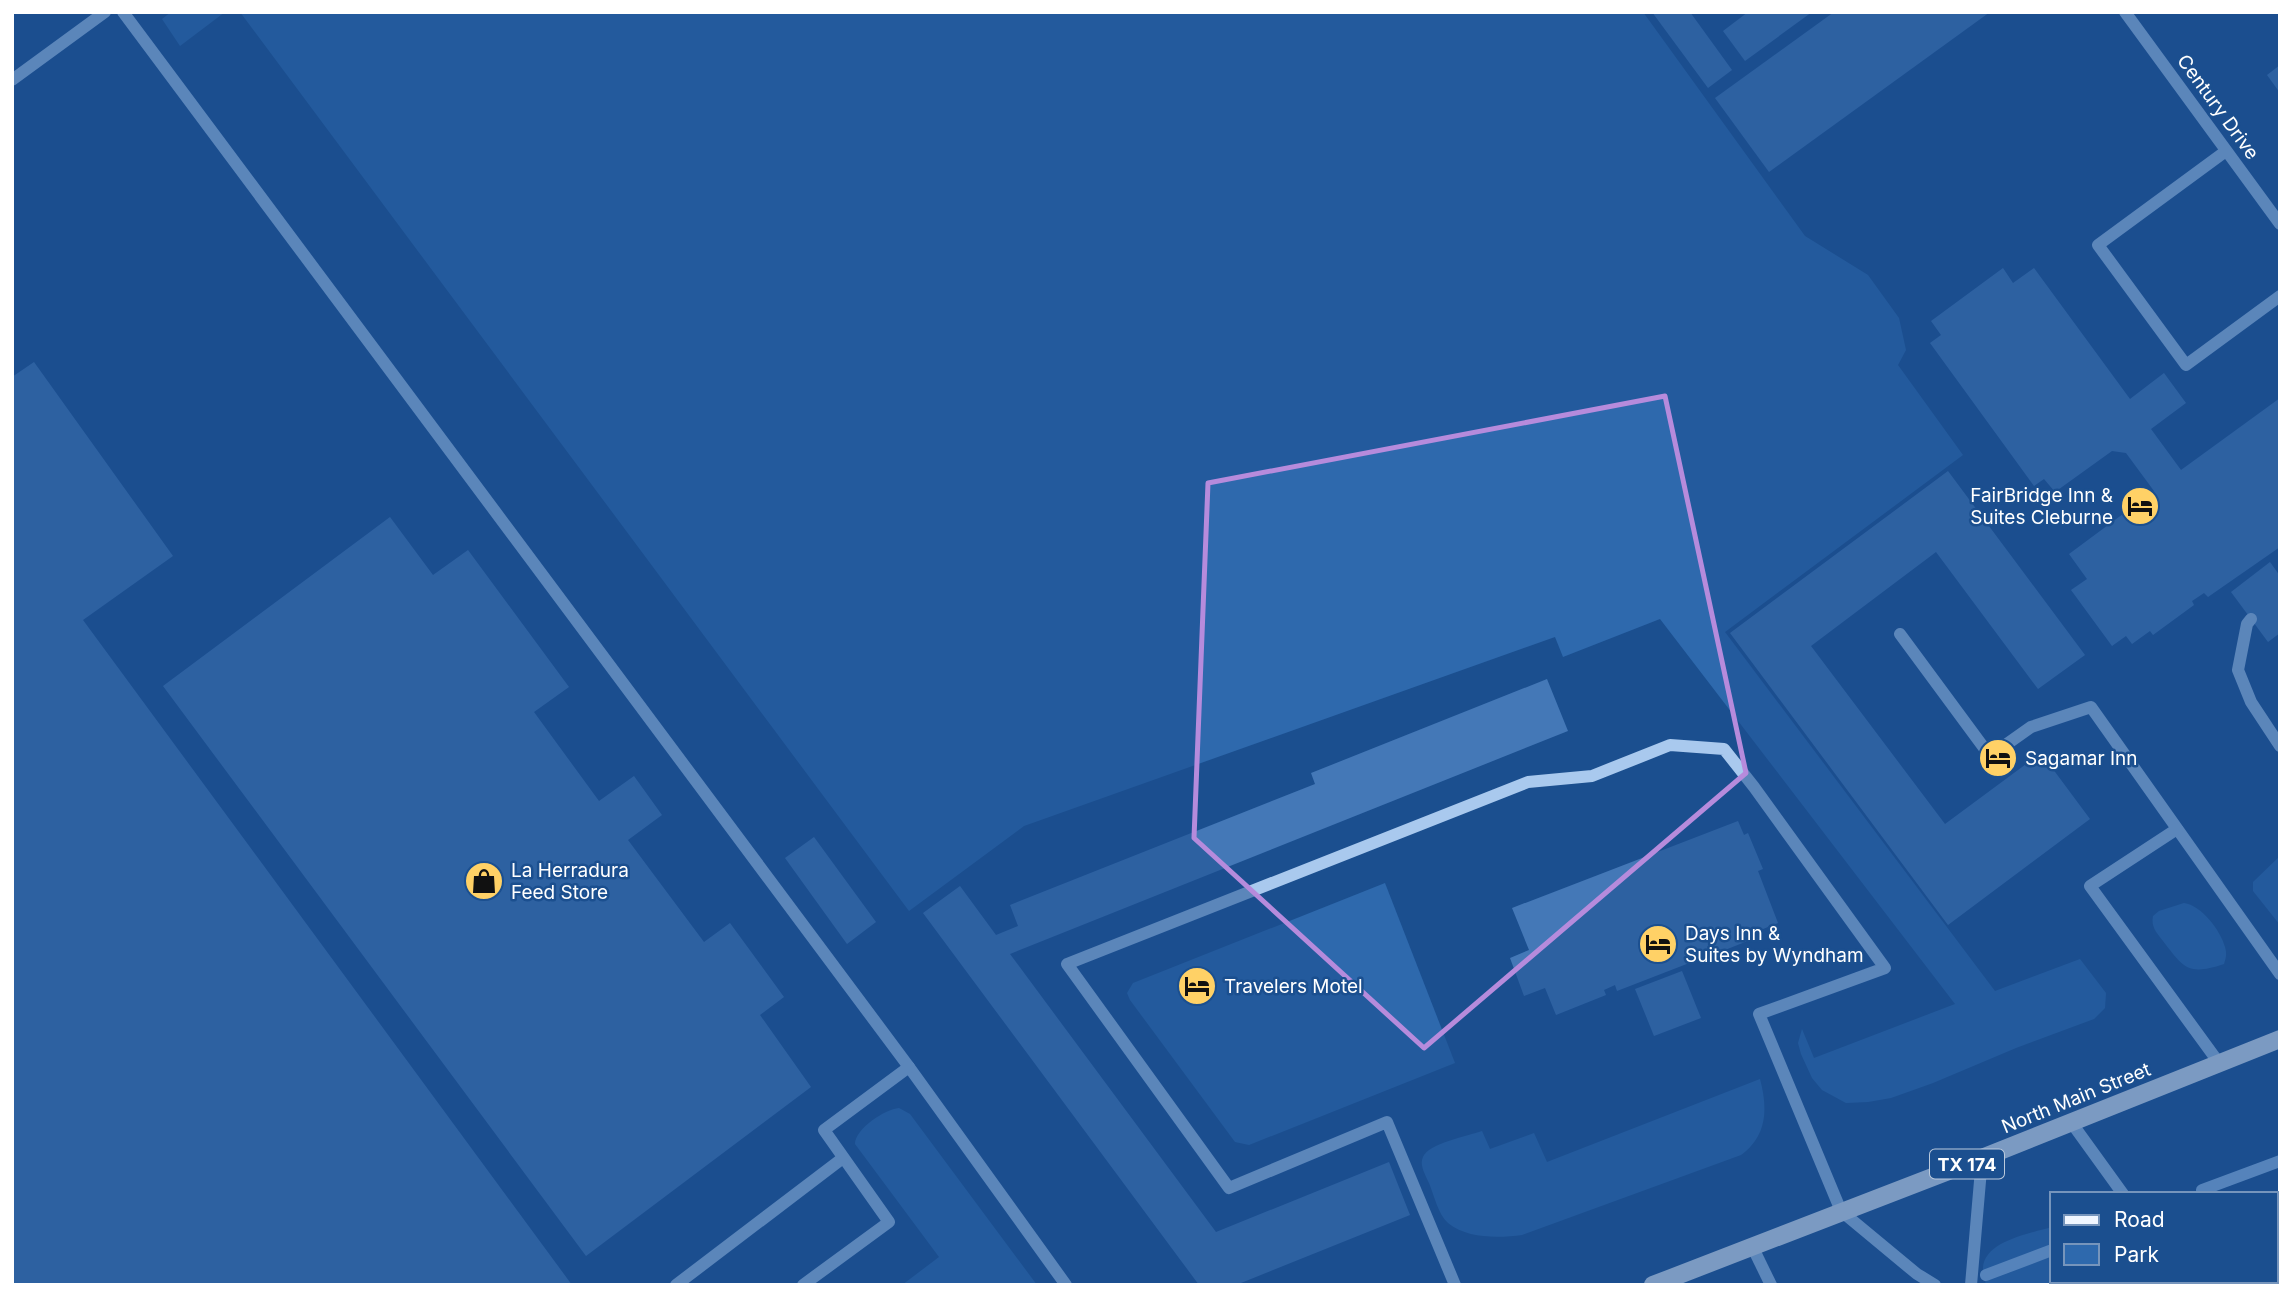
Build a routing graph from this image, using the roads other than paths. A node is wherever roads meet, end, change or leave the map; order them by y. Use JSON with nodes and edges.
{"nodes":[{"id":1,"x":105,"y":12,"type":"edge"},
{"id":2,"x":123,"y":12,"type":"edge"},
{"id":3,"x":2125,"y":12,"type":"edge"},
{"id":4,"x":12,"y":80,"type":"edge"},
{"id":5,"x":2226,"y":151,"type":"junction"},
{"id":6,"x":2280,"y":224,"type":"edge"},
{"id":7,"x":2280,"y":296,"type":"edge"},
{"id":8,"x":2251,"y":619,"type":"dead end"},
{"id":9,"x":1900,"y":634,"type":"dead end"},
{"id":10,"x":2280,"y":746,"type":"edge"},
{"id":11,"x":2177,"y":829,"type":"junction"},
{"id":12,"x":2280,"y":974,"type":"edge"},
{"id":13,"x":2280,"y":1039,"type":"edge"},
{"id":14,"x":2219,"y":1063,"type":"junction"},
{"id":15,"x":909,"y":1067,"type":"junction"},
{"id":16,"x":2071,"y":1122,"type":"junction"},
{"id":17,"x":843,"y":1158,"type":"junction"},
{"id":18,"x":1982,"y":1158,"type":"junction"},
{"id":19,"x":2122,"y":1192,"type":"edge"},
{"id":20,"x":1841,"y":1211,"type":"junction"},
{"id":21,"x":1752,"y":1246,"type":"junction"},
{"id":22,"x":676,"y":1285,"type":"edge"},
{"id":23,"x":803,"y":1285,"type":"edge"},
{"id":24,"x":1066,"y":1285,"type":"edge"},
{"id":25,"x":1455,"y":1285,"type":"edge"},
{"id":26,"x":1653,"y":1285,"type":"edge"},
{"id":27,"x":1771,"y":1285,"type":"edge"},
{"id":28,"x":1935,"y":1285,"type":"edge"},
{"id":29,"x":1970,"y":1285,"type":"edge"}],
"edges":[{"from":1,"to":4,"type":"street"},
{"from":2,"to":15,"type":"street"},
{"from":3,"to":5,"type":"street","name":"Century Drive"},
{"from":5,"to":6,"type":"street","name":"Century Drive"},
{"from":5,"to":7,"type":"street"},
{"from":8,"to":10,"type":"street"},
{"from":9,"to":11,"type":"street"},
{"from":11,"to":12,"type":"street"},
{"from":11,"to":14,"type":"street"},
{"from":13,"to":14,"type":"main road","name":"North Main Street","number":"TX 174"},
{"from":14,"to":16,"type":"main road","name":"North Main Street","number":"TX 174"},
{"from":15,"to":17,"type":"street"},
{"from":15,"to":24,"type":"street"},
{"from":16,"to":18,"type":"main road","name":"North Main Street","number":"TX 174"},
{"from":16,"to":19,"type":"street"},
{"from":17,"to":22,"type":"street"},
{"from":17,"to":23,"type":"street"},
{"from":18,"to":20,"type":"main road","name":"North Main Street","number":"TX 174"},
{"from":18,"to":29,"type":"street"},
{"from":20,"to":21,"type":"main road","name":"North Main Street","number":"TX 174"},
{"from":20,"to":25,"type":"street"},
{"from":20,"to":28,"type":"street"},
{"from":21,"to":26,"type":"main road","name":"North Main Street","number":"TX 174"},
{"from":21,"to":27,"type":"street"}]}
